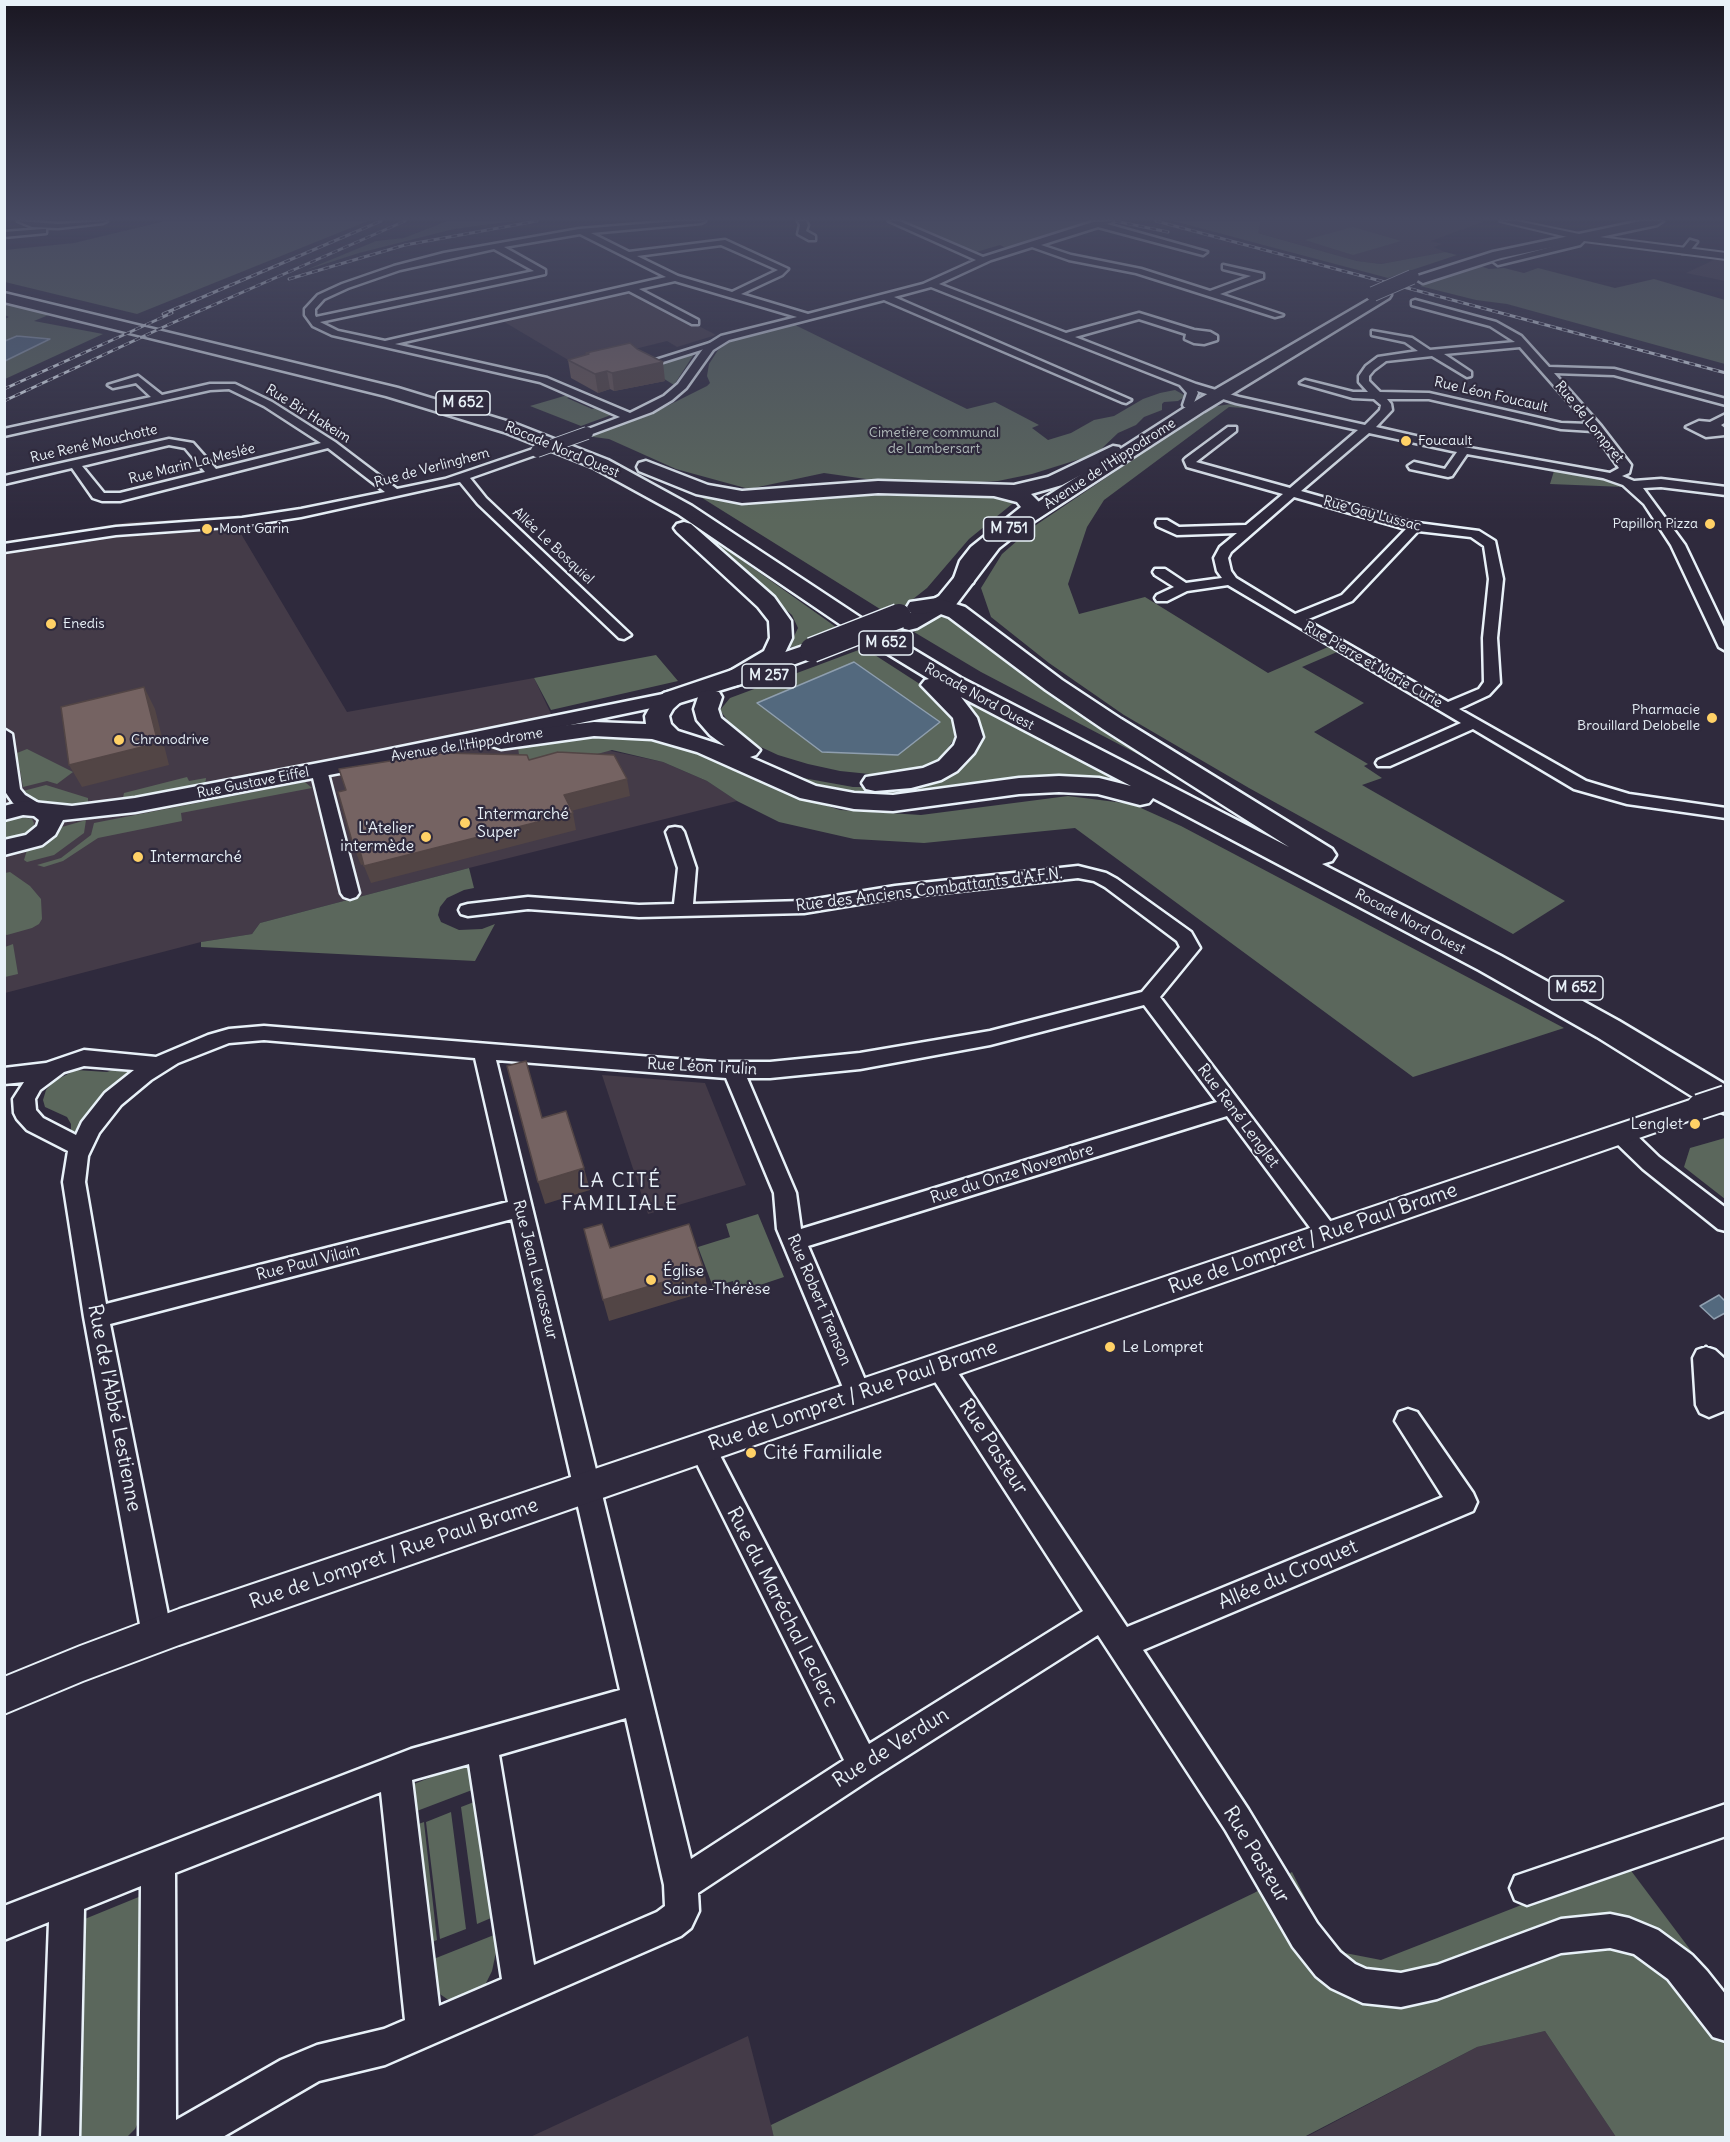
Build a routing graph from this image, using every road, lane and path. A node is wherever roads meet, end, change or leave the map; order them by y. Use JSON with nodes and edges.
{"nodes":[{"id":1,"x":102,"y":321,"type":"edge"},
{"id":2,"x":131,"y":321,"type":"edge"},
{"id":3,"x":314,"y":321,"type":"edge"},
{"id":4,"x":484,"y":321,"type":"edge"},
{"id":5,"x":789,"y":321,"type":"edge"},
{"id":6,"x":942,"y":321,"type":"edge"},
{"id":7,"x":1028,"y":321,"type":"edge"},
{"id":8,"x":1121,"y":321,"type":"edge"},
{"id":9,"x":1155,"y":321,"type":"edge"},
{"id":10,"x":1334,"y":321,"type":"edge"},
{"id":11,"x":1334,"y":321,"type":"edge"},
{"id":12,"x":1480,"y":321,"type":"edge"},
{"id":13,"x":1193,"y":333,"type":"dead end"},
{"id":14,"x":1375,"y":333,"type":"dead end"},
{"id":15,"x":1067,"y":336,"type":"junction"},
{"id":16,"x":382,"y":344,"type":"junction"},
{"id":17,"x":1522,"y":344,"type":"junction"},
{"id":18,"x":712,"y":345,"type":"junction"},
{"id":19,"x":1431,"y":352,"type":"junction"},
{"id":20,"x":1134,"y":362,"type":"junction"},
{"id":21,"x":644,"y":365,"type":"edge"},
{"id":22,"x":1545,"y":370,"type":"junction"},
{"id":23,"x":1467,"y":374,"type":"dead end"},
{"id":24,"x":1184,"y":383,"type":"junction"},
{"id":25,"x":1305,"y":383,"type":"dead end"},
{"id":26,"x":113,"y":385,"type":"dead end"},
{"id":27,"x":1213,"y":394,"type":"junction"},
{"id":28,"x":1378,"y":396,"type":"junction"},
{"id":29,"x":159,"y":398,"type":"junction"},
{"id":30,"x":1126,"y":400,"type":"dead end"},
{"id":31,"x":1725,"y":402,"type":"edge"},
{"id":32,"x":1246,"y":403,"type":"junction"},
{"id":33,"x":631,"y":417,"type":"junction"},
{"id":34,"x":1725,"y":417,"type":"edge"},
{"id":35,"x":1333,"y":421,"type":"junction"},
{"id":36,"x":1597,"y":428,"type":"junction"},
{"id":37,"x":1232,"y":429,"type":"dead end"},
{"id":38,"x":1367,"y":429,"type":"junction"},
{"id":39,"x":4,"y":433,"type":"edge"},
{"id":40,"x":331,"y":444,"type":"junction"},
{"id":41,"x":1720,"y":445,"type":"dead end"},
{"id":42,"x":1464,"y":450,"type":"junction"},
{"id":43,"x":1113,"y":451,"type":"junction"},
{"id":44,"x":604,"y":459,"type":"junction"},
{"id":45,"x":75,"y":464,"type":"junction"},
{"id":46,"x":1414,"y":466,"type":"dead end"},
{"id":47,"x":1448,"y":473,"type":"junction"},
{"id":48,"x":213,"y":474,"type":"junction"},
{"id":49,"x":1613,"y":477,"type":"junction"},
{"id":50,"x":463,"y":478,"type":"junction"},
{"id":51,"x":4,"y":480,"type":"edge"},
{"id":52,"x":1632,"y":484,"type":"junction"},
{"id":53,"x":1454,"y":485,"type":"dead end"},
{"id":54,"x":997,"y":491,"type":"junction"},
{"id":55,"x":1725,"y":491,"type":"edge"},
{"id":56,"x":1291,"y":493,"type":"junction"},
{"id":57,"x":396,"y":494,"type":"junction"},
{"id":58,"x":1030,"y":504,"type":"junction"},
{"id":59,"x":1162,"y":523,"type":"dead end"},
{"id":60,"x":1415,"y":527,"type":"junction"},
{"id":61,"x":1250,"y":529,"type":"junction"},
{"id":62,"x":1177,"y":531,"type":"junction"},
{"id":63,"x":1160,"y":540,"type":"dead end"},
{"id":64,"x":4,"y":548,"type":"edge"},
{"id":65,"x":1160,"y":572,"type":"dead end"},
{"id":66,"x":1231,"y":581,"type":"junction"},
{"id":67,"x":1185,"y":587,"type":"junction"},
{"id":68,"x":953,"y":592,"type":"junction"},
{"id":69,"x":1162,"y":598,"type":"dead end"},
{"id":70,"x":909,"y":615,"type":"junction"},
{"id":71,"x":1294,"y":620,"type":"junction"},
{"id":72,"x":855,"y":624,"type":"junction"},
{"id":73,"x":624,"y":635,"type":"dead end"},
{"id":74,"x":1725,"y":646,"type":"edge"},
{"id":75,"x":820,"y":653,"type":"junction"},
{"id":76,"x":733,"y":679,"type":"junction"},
{"id":77,"x":710,"y":697,"type":"junction"},
{"id":78,"x":1448,"y":708,"type":"junction"},
{"id":79,"x":667,"y":715,"type":"junction"},
{"id":80,"x":1474,"y":723,"type":"junction"},
{"id":81,"x":4,"y":734,"type":"edge"},
{"id":82,"x":501,"y":741,"type":"joint"},
{"id":83,"x":371,"y":760,"type":"junction"},
{"id":84,"x":1384,"y":763,"type":"dead end"},
{"id":85,"x":320,"y":770,"type":"junction"},
{"id":86,"x":9,"y":780,"type":"junction"},
{"id":87,"x":4,"y":802,"type":"edge"},
{"id":88,"x":4,"y":813,"type":"edge"},
{"id":89,"x":1725,"y":813,"type":"edge"},
{"id":90,"x":41,"y":818,"type":"junction"},
{"id":91,"x":675,"y":832,"type":"dead end"},
{"id":92,"x":4,"y":849,"type":"edge"},
{"id":93,"x":1329,"y":859,"type":"junction"},
{"id":94,"x":350,"y":893,"type":"dead end"},
{"id":95,"x":1371,"y":901,"type":"junction"},
{"id":96,"x":468,"y":910,"type":"dead end"},
{"id":97,"x":682,"y":911,"type":"junction"},
{"id":98,"x":1149,"y":997,"type":"junction"},
{"id":99,"x":484,"y":1052,"type":"junction"},
{"id":100,"x":158,"y":1065,"type":"junction"},
{"id":101,"x":733,"y":1070,"type":"junction"},
{"id":102,"x":48,"y":1071,"type":"junction"},
{"id":103,"x":1725,"y":1075,"type":"edge"},
{"id":104,"x":4,"y":1076,"type":"edge"},
{"id":105,"x":1725,"y":1100,"type":"edge"},
{"id":106,"x":1231,"y":1106,"type":"junction"},
{"id":107,"x":1629,"y":1131,"type":"junction"},
{"id":108,"x":80,"y":1147,"type":"junction"},
{"id":109,"x":520,"y":1208,"type":"junction"},
{"id":110,"x":1725,"y":1222,"type":"edge"},
{"id":111,"x":1328,"y":1234,"type":"junction"},
{"id":112,"x":794,"y":1241,"type":"junction"},
{"id":113,"x":96,"y":1317,"type":"junction"},
{"id":114,"x":939,"y":1366,"type":"junction"},
{"id":115,"x":1725,"y":1378,"type":"edge"},
{"id":116,"x":858,"y":1394,"type":"junction"},
{"id":117,"x":1725,"y":1396,"type":"edge"},
{"id":118,"x":1408,"y":1422,"type":"dead end"},
{"id":119,"x":702,"y":1447,"type":"junction"},
{"id":120,"x":589,"y":1487,"type":"junction"},
{"id":121,"x":1103,"y":1615,"type":"junction"},
{"id":122,"x":157,"y":1635,"type":"junction"},
{"id":123,"x":1122,"y":1644,"type":"junction"},
{"id":124,"x":4,"y":1696,"type":"edge"},
{"id":125,"x":637,"y":1700,"type":"junction"},
{"id":126,"x":481,"y":1743,"type":"junction"},
{"id":127,"x":863,"y":1766,"type":"junction"},
{"id":128,"x":395,"y":1771,"type":"junction"},
{"id":129,"x":1725,"y":1820,"type":"edge"},
{"id":130,"x":159,"y":1864,"type":"junction"},
{"id":131,"x":681,"y":1885,"type":"junction"},
{"id":132,"x":1527,"y":1888,"type":"dead end"},
{"id":133,"x":67,"y":1899,"type":"junction"},
{"id":134,"x":4,"y":1923,"type":"edge"},
{"id":135,"x":521,"y":1988,"type":"junction"},
{"id":136,"x":1725,"y":2024,"type":"edge"},
{"id":137,"x":424,"y":2030,"type":"junction"},
{"id":138,"x":60,"y":2138,"type":"edge"},
{"id":139,"x":158,"y":2138,"type":"edge"},
{"id":140,"x":179,"y":2138,"type":"edge"}],
"edges":[{"from":1,"to":44,"type":"main road","name":"Rocade Nord Ouest","number":"M 652"},
{"from":2,"to":44,"type":"main road","name":"Rocade Nord Ouest","number":"M 652"},
{"from":3,"to":16,"type":"street"},
{"from":4,"to":16,"type":"street"},
{"from":5,"to":18,"type":"street","name":"Rue de Verlinghem"},
{"from":6,"to":30,"type":"street"},
{"from":7,"to":15,"type":"street"},
{"from":8,"to":15,"type":"street"},
{"from":9,"to":13,"type":"street"},
{"from":10,"to":27,"type":"main road","name":"Avenue de l'Hippodrome","number":"M 751"},
{"from":11,"to":27,"type":"main road","name":"Avenue de l'Hippodrome","number":"M 751"},
{"from":12,"to":17,"type":"street","name":"Rue de Lompret"},
{"from":14,"to":19,"type":"street"},
{"from":15,"to":20,"type":"street"},
{"from":16,"to":33,"type":"street"},
{"from":17,"to":19,"type":"street"},
{"from":17,"to":22,"type":"street","name":"Rue de Lompret"},
{"from":18,"to":21,"type":"street"},
{"from":18,"to":33,"type":"street","name":"Rue de Verlinghem"},
{"from":19,"to":23,"type":"street"},
{"from":19,"to":28,"type":"street"},
{"from":20,"to":24,"type":"street"},
{"from":20,"to":27,"type":"street"},
{"from":22,"to":31,"type":"street"},
{"from":22,"to":36,"type":"street","name":"Rue de Lompret"},
{"from":24,"to":27,"type":"street"},
{"from":24,"to":27,"type":"street"},
{"from":25,"to":28,"type":"street","name":"Rue Léon Foucault"},
{"from":26,"to":29,"type":"street"},
{"from":27,"to":32,"type":"street"},
{"from":27,"to":32,"type":"street"},
{"from":27,"to":35,"type":"street"},
{"from":27,"to":43,"type":"main road","name":"Avenue de l'Hippodrome","number":"M 751"},
{"from":27,"to":68,"type":"main road","name":"Avenue de l'Hippodrome","number":"M 751"},
{"from":28,"to":36,"type":"street","name":"Rue Léon Foucault"},
{"from":28,"to":38,"type":"street"},
{"from":29,"to":39,"type":"street","name":"Rue Bir Hakeim"},
{"from":29,"to":40,"type":"street","name":"Rue Bir Hakeim"},
{"from":32,"to":35,"type":"street"},
{"from":33,"to":50,"type":"street","name":"Rue de Verlinghem","bridge":true},
{"from":34,"to":41,"type":"street"},
{"from":35,"to":38,"type":"street"},
{"from":36,"to":49,"type":"street","name":"Rue de Lompret"},
{"from":37,"to":56,"type":"street","name":"Rue Gay Lussac"},
{"from":38,"to":42,"type":"street"},
{"from":38,"to":56,"type":"street"},
{"from":40,"to":48,"type":"street","name":"Rue Marin La Meslée"},
{"from":40,"to":57,"type":"street","name":"Rue Bir Hakeim"},
{"from":42,"to":47,"type":"street"},
{"from":42,"to":49,"type":"street"},
{"from":43,"to":54,"type":"main road"},
{"from":43,"to":58,"type":"main road","name":"Avenue de l'Hippodrome","number":"M 751"},
{"from":44,"to":54,"type":"main road"},
{"from":44,"to":72,"type":"main road","name":"Rocade Nord Ouest","number":"M 652"},
{"from":44,"to":76,"type":"main road"},
{"from":44,"to":93,"type":"main road","name":"Rocade Nord Ouest","number":"M 652"},
{"from":45,"to":48,"type":"street","name":"Rue René Mouchotte"},
{"from":45,"to":48,"type":"street","name":"Rue Marin La Meslée"},
{"from":45,"to":51,"type":"street","name":"Rue René Mouchotte"},
{"from":46,"to":47,"type":"street"},
{"from":47,"to":53,"type":"street"},
{"from":49,"to":52,"type":"street"},
{"from":50,"to":57,"type":"street","name":"Rue de Verlinghem"},
{"from":50,"to":73,"type":"street","name":"Allée Le Bosquiel"},
{"from":52,"to":55,"type":"street"},
{"from":52,"to":74,"type":"street"},
{"from":54,"to":58,"type":"main road"},
{"from":56,"to":60,"type":"street","name":"Rue Gay Lussac"},
{"from":56,"to":61,"type":"street"},
{"from":57,"to":64,"type":"street","name":"Rue de Verlinghem"},
{"from":58,"to":68,"type":"main road"},
{"from":58,"to":70,"type":"main road","name":"Avenue de l'Hippodrome","number":"M 751"},
{"from":59,"to":62,"type":"street"},
{"from":60,"to":71,"type":"street"},
{"from":60,"to":78,"type":"street","name":"Rue Gay Lussac"},
{"from":61,"to":62,"type":"street"},
{"from":61,"to":66,"type":"street"},
{"from":62,"to":63,"type":"street"},
{"from":65,"to":67,"type":"street"},
{"from":66,"to":67,"type":"street"},
{"from":66,"to":71,"type":"street","name":"Rue Pierre et Marie Curie"},
{"from":67,"to":69,"type":"street"},
{"from":68,"to":70,"type":"main road"},
{"from":68,"to":93,"type":"main road"},
{"from":70,"to":75,"type":"main road","name":"Avenue de l'Hippodrome","number":"M 257"},
{"from":71,"to":78,"type":"street","name":"Rue Pierre et Marie Curie"},
{"from":72,"to":77,"type":"main road"},
{"from":72,"to":95,"type":"main road","name":"Rocade Nord Ouest","number":"M 652"},
{"from":75,"to":76,"type":"main road","name":"Avenue de l'Hippodrome","number":"M 257"},
{"from":75,"to":77,"type":"main road","name":"Avenue de l'Hippodrome","number":"M 257"},
{"from":76,"to":79,"type":"main road","name":"Avenue de l'Hippodrome","number":"M 257"},
{"from":77,"to":79,"type":"main road","name":"Avenue de l'Hippodrome","number":"M 257"},
{"from":78,"to":80,"type":"street","name":"Rue Pierre et Marie Curie"},
{"from":79,"to":82,"type":"main road"},
{"from":79,"to":83,"type":"main road","name":"Avenue de l'Hippodrome","number":"M 257"},
{"from":79,"to":95,"type":"main road"},
{"from":80,"to":84,"type":"street"},
{"from":80,"to":89,"type":"street","name":"Rue Pierre et Marie Curie"},
{"from":81,"to":86,"type":"street"},
{"from":82,"to":83,"type":"main road","name":"Avenue de l'Hippodrome","number":"M 257"},
{"from":83,"to":85,"type":"main road","name":"Rue Gustave Eiffel","number":"M 257"},
{"from":85,"to":90,"type":"main road","name":"Rue Gustave Eiffel","number":"M 257"},
{"from":85,"to":94,"type":"street"},
{"from":86,"to":87,"type":"street"},
{"from":86,"to":90,"type":"street"},
{"from":88,"to":90,"type":"main road"},
{"from":90,"to":92,"type":"main road"},
{"from":91,"to":97,"type":"street"},
{"from":93,"to":103,"type":"main road","name":"Rocade Nord Ouest","number":"M 652"},
{"from":95,"to":105,"type":"main road","name":"Rocade Nord Ouest","number":"M 652"},
{"from":96,"to":97,"type":"street","name":"Rue des Anciens Combattants d'A.F.N."},
{"from":97,"to":98,"type":"street","name":"Rue des Anciens Combattants d'A.F.N."},
{"from":98,"to":101,"type":"street","name":"Rue Léon Trulin"},
{"from":98,"to":106,"type":"street","name":"Rue René Lenglet"},
{"from":99,"to":100,"type":"street","name":"Rue Léon Trulin"},
{"from":99,"to":101,"type":"street","name":"Rue Léon Trulin"},
{"from":99,"to":109,"type":"street","name":"Rue Jean Levasseur"},
{"from":100,"to":102,"type":"street"},
{"from":100,"to":108,"type":"street","name":"Rue Léon Trulin"},
{"from":101,"to":112,"type":"street","name":"Rue Robert Trenson"},
{"from":102,"to":104,"type":"street"},
{"from":102,"to":108,"type":"street"},
{"from":105,"to":107,"type":"street","bridge":true},
{"from":106,"to":111,"type":"street","name":"Rue René Lenglet"},
{"from":106,"to":112,"type":"street","name":"Rue du Onze Novembre"},
{"from":107,"to":110,"type":"street"},
{"from":107,"to":111,"type":"street","name":"Rue de Lompret / Rue Paul Brame"},
{"from":108,"to":113,"type":"street","name":"Rue de l'Abbé Lestienne"},
{"from":109,"to":113,"type":"street","name":"Rue Paul Vilain"},
{"from":109,"to":120,"type":"street","name":"Rue Jean Levasseur"},
{"from":111,"to":114,"type":"street","name":"Rue de Lompret / Rue Paul Brame"},
{"from":112,"to":116,"type":"street","name":"Rue Robert Trenson"},
{"from":113,"to":122,"type":"street","name":"Rue de l'Abbé Lestienne"},
{"from":114,"to":116,"type":"street","name":"Rue de Lompret / Rue Paul Brame"},
{"from":114,"to":121,"type":"street","name":"Rue Pasteur"},
{"from":115,"to":117,"type":"street"},
{"from":116,"to":119,"type":"street","name":"Rue de Lompret / Rue Paul Brame"},
{"from":118,"to":123,"type":"street","name":"Allée du Croquet"},
{"from":119,"to":120,"type":"street","name":"Rue de Lompret / Rue Paul Brame"},
{"from":119,"to":127,"type":"street","name":"Rue du Maréchal Leclerc"},
{"from":120,"to":122,"type":"street","name":"Rue de Lompret / Rue Paul Brame"},
{"from":120,"to":125,"type":"street","name":"Rue Jean Levasseur"},
{"from":121,"to":123,"type":"street","name":"Rue Pasteur"},
{"from":121,"to":127,"type":"street","name":"Rue de Verdun"},
{"from":122,"to":124,"type":"street","name":"Rue de Lompret / Rue Paul Brame"},
{"from":123,"to":136,"type":"street","name":"Rue Pasteur"},
{"from":125,"to":126,"type":"street"},
{"from":125,"to":131,"type":"street","name":"Rue Jean Levasseur"},
{"from":126,"to":128,"type":"street"},
{"from":126,"to":135,"type":"street"},
{"from":127,"to":131,"type":"street","name":"Rue de Verdun"},
{"from":128,"to":130,"type":"street"},
{"from":128,"to":137,"type":"street"},
{"from":129,"to":132,"type":"street"},
{"from":130,"to":133,"type":"street"},
{"from":130,"to":139,"type":"street"},
{"from":131,"to":135,"type":"street","name":"Rue Jean Levasseur"},
{"from":133,"to":134,"type":"street"},
{"from":133,"to":138,"type":"street"},
{"from":135,"to":137,"type":"street","name":"Rue Jean Levasseur"},
{"from":137,"to":140,"type":"street","name":"Rue Jean Levasseur"}]}
